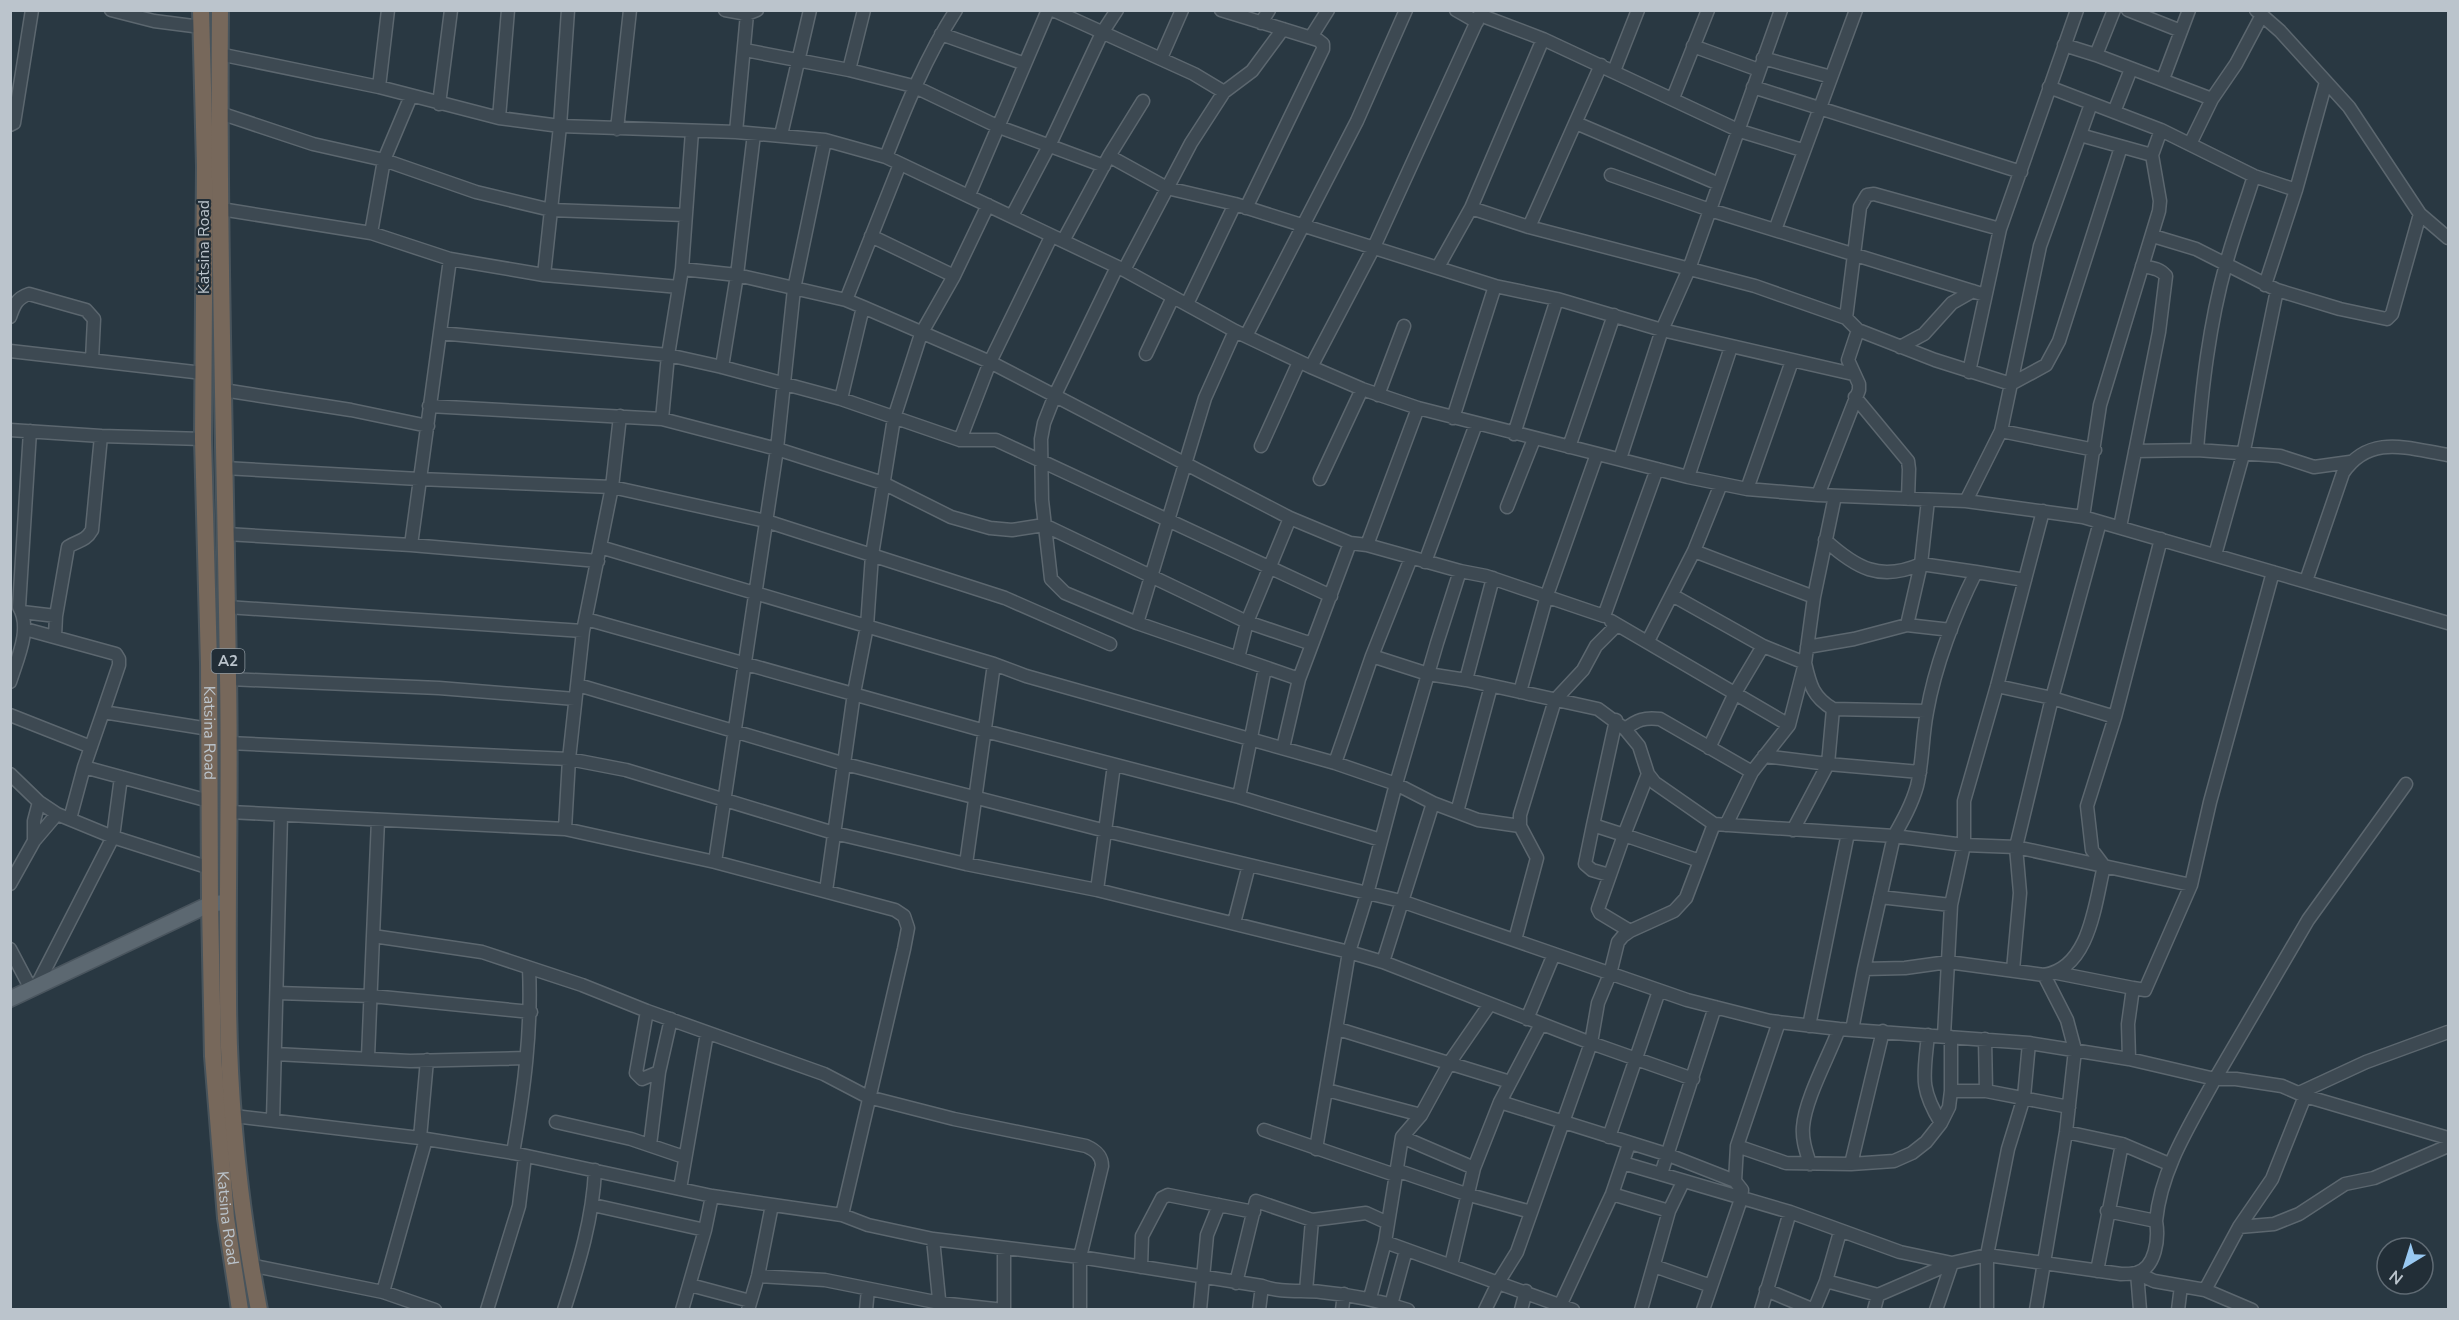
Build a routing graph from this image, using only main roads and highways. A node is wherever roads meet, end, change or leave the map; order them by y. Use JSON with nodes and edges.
{"nodes":[{"id":1,"x":220,"y":10,"type":"edge"},
{"id":2,"x":201,"y":19,"type":"edge"},
{"id":3,"x":220,"y":61,"type":"junction"},
{"id":4,"x":201,"y":68,"type":"junction"},
{"id":5,"x":228,"y":903,"type":"junction"},
{"id":6,"x":210,"y":904,"type":"junction"},
{"id":7,"x":10,"y":999,"type":"edge"},
{"id":8,"x":240,"y":1310,"type":"edge"},
{"id":9,"x":259,"y":1310,"type":"edge"}],
"edges":[{"from":1,"to":3,"type":"highway","number":"A2"},
{"from":2,"to":4,"type":"highway","name":"Katsina Road","number":"A2"},
{"from":3,"to":4,"type":"highway"},
{"from":3,"to":5,"type":"highway","number":"A2"},
{"from":4,"to":6,"type":"highway","name":"Katsina Road","number":"A2"},
{"from":5,"to":6,"type":"main road"},
{"from":5,"to":9,"type":"highway","number":"A2"},
{"from":6,"to":7,"type":"main road"},
{"from":6,"to":8,"type":"highway","name":"Katsina Road","number":"A2"}]}
